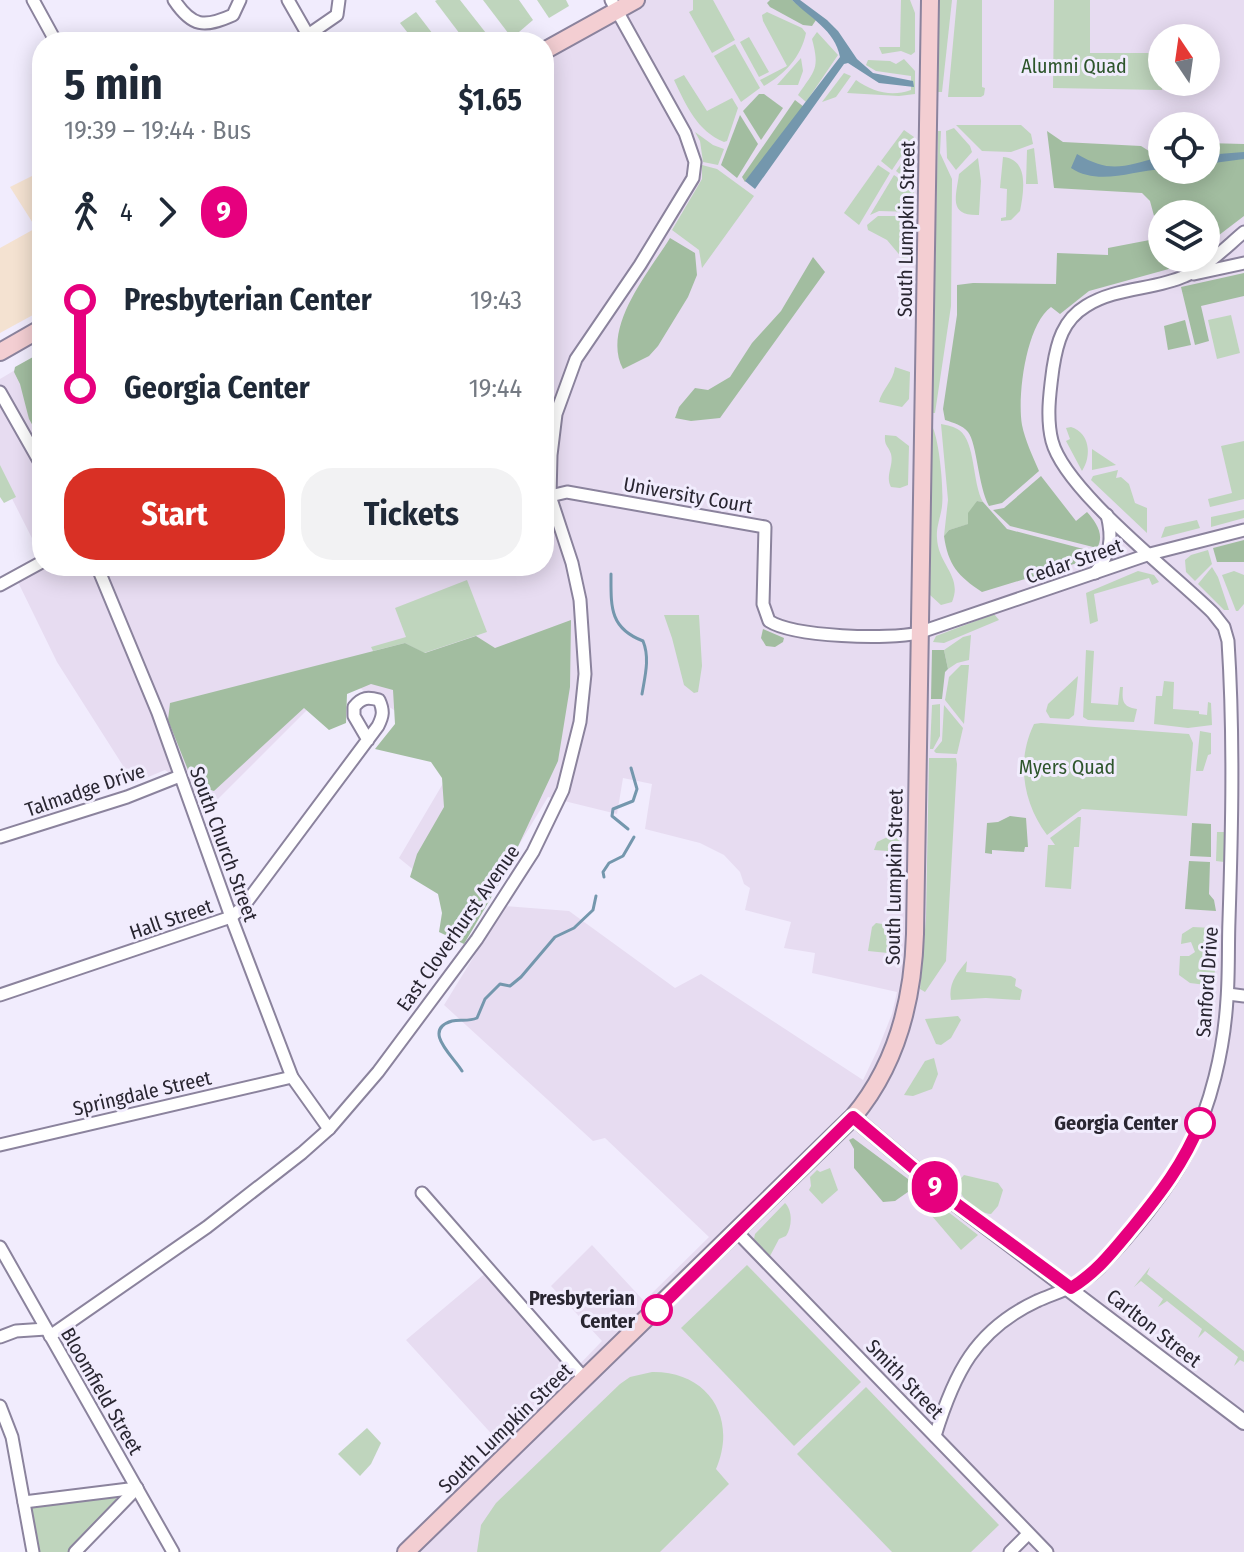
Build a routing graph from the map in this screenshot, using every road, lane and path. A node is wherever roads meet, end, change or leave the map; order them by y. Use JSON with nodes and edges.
{"nodes":[{"id":1,"x":33,"y":0,"type":"edge"},
{"id":2,"x":174,"y":0,"type":"edge"},
{"id":3,"x":240,"y":0,"type":"edge"},
{"id":4,"x":288,"y":0,"type":"edge"},
{"id":5,"x":339,"y":0,"type":"edge"},
{"id":6,"x":636,"y":0,"type":"edge"},
{"id":7,"x":930,"y":0,"type":"edge"},
{"id":8,"x":614,"y":5,"type":"edge"},
{"id":9,"x":51,"y":32,"type":"edge"},
{"id":10,"x":307,"y":32,"type":"edge"},
{"id":11,"x":317,"y":32,"type":"edge"},
{"id":12,"x":554,"y":44,"type":"edge"},
{"id":13,"x":1244,"y":232,"type":"edge"},
{"id":14,"x":1244,"y":263,"type":"edge"},
{"id":15,"x":1186,"y":276,"type":"junction"},
{"id":16,"x":32,"y":334,"type":"edge"},
{"id":17,"x":0,"y":352,"type":"edge"},
{"id":18,"x":0,"y":392,"type":"edge"},
{"id":19,"x":554,"y":419,"type":"edge"},
{"id":20,"x":32,"y":448,"type":"edge"},
{"id":21,"x":554,"y":495,"type":"edge"},
{"id":22,"x":554,"y":508,"type":"edge"},
{"id":23,"x":1107,"y":514,"type":"junction"},
{"id":24,"x":1244,"y":530,"type":"edge"},
{"id":25,"x":1150,"y":554,"type":"junction"},
{"id":26,"x":32,"y":567,"type":"edge"},
{"id":27,"x":1094,"y":574,"type":"junction"},
{"id":28,"x":101,"y":576,"type":"edge"},
{"id":29,"x":0,"y":585,"type":"edge"},
{"id":30,"x":918,"y":633,"type":"junction"},
{"id":31,"x":1238,"y":692,"type":"edge"},
{"id":32,"x":368,"y":740,"type":"dead end"},
{"id":33,"x":180,"y":776,"type":"junction"},
{"id":34,"x":0,"y":837,"type":"edge"},
{"id":35,"x":1238,"y":869,"type":"edge"},
{"id":36,"x":231,"y":917,"type":"junction"},
{"id":37,"x":1228,"y":994,"type":"junction"},
{"id":38,"x":0,"y":995,"type":"edge"},
{"id":39,"x":1244,"y":996,"type":"edge"},
{"id":40,"x":292,"y":1077,"type":"junction"},
{"id":41,"x":853,"y":1117,"type":"junction"},
{"id":42,"x":329,"y":1129,"type":"junction"},
{"id":43,"x":0,"y":1145,"type":"edge"},
{"id":44,"x":422,"y":1193,"type":"dead end"},
{"id":45,"x":737,"y":1232,"type":"junction"},
{"id":46,"x":0,"y":1247,"type":"edge"},
{"id":47,"x":1071,"y":1288,"type":"junction"},
{"id":48,"x":48,"y":1332,"type":"junction"},
{"id":49,"x":0,"y":1337,"type":"edge"},
{"id":50,"x":584,"y":1378,"type":"junction"},
{"id":51,"x":0,"y":1406,"type":"edge"},
{"id":52,"x":1244,"y":1422,"type":"edge"},
{"id":53,"x":935,"y":1436,"type":"junction"},
{"id":54,"x":137,"y":1488,"type":"junction"},
{"id":55,"x":24,"y":1502,"type":"junction"},
{"id":56,"x":1028,"y":1534,"type":"junction"},
{"id":57,"x":33,"y":1552,"type":"edge"},
{"id":58,"x":75,"y":1552,"type":"edge"},
{"id":59,"x":173,"y":1552,"type":"edge"},
{"id":60,"x":406,"y":1552,"type":"edge"},
{"id":61,"x":1010,"y":1552,"type":"edge"},
{"id":62,"x":1047,"y":1552,"type":"edge"}],
"edges":[{"from":1,"to":9,"type":"street"},
{"from":2,"to":3,"type":"street"},
{"from":4,"to":10,"type":"street"},
{"from":5,"to":11,"type":"street"},
{"from":6,"to":8,"type":"main road"},
{"from":7,"to":30,"type":"main road","name":"South Lumpkin Street"},
{"from":8,"to":12,"type":"main road"},
{"from":8,"to":19,"type":"street","name":"East Cloverhurst Avenue"},
{"from":13,"to":15,"type":"street","name":"Sanford Drive"},
{"from":14,"to":15,"type":"street"},
{"from":15,"to":23,"type":"street","name":"Sanford Drive"},
{"from":16,"to":17,"type":"main road"},
{"from":18,"to":20,"type":"street"},
{"from":21,"to":30,"type":"street","name":"University Court"},
{"from":22,"to":42,"type":"street","name":"East Cloverhurst Avenue"},
{"from":23,"to":25,"type":"street","name":"Sanford Drive"},
{"from":23,"to":27,"type":"street"},
{"from":24,"to":25,"type":"street","name":"Cedar Street"},
{"from":25,"to":27,"type":"street","name":"Cedar Street"},
{"from":25,"to":31,"type":"street","name":"Sanford Drive"},
{"from":26,"to":29,"type":"street"},
{"from":27,"to":30,"type":"street","name":"Cedar Street"},
{"from":28,"to":33,"type":"street","name":"South Church Street"},
{"from":30,"to":41,"type":"main road","name":"South Lumpkin Street"},
{"from":31,"to":35,"type":"street","name":"Sanford Drive"},
{"from":32,"to":36,"type":"street","name":"Hall Street"},
{"from":33,"to":34,"type":"street","name":"Talmadge Drive"},
{"from":33,"to":36,"type":"street","name":"South Church Street"},
{"from":35,"to":37,"type":"street","name":"Sanford Drive"},
{"from":36,"to":38,"type":"street","name":"Hall Street"},
{"from":36,"to":40,"type":"street","name":"South Church Street"},
{"from":37,"to":39,"type":"street"},
{"from":37,"to":47,"type":"street","name":"Sanford Drive"},
{"from":40,"to":42,"type":"street","name":"South Church Street"},
{"from":40,"to":43,"type":"street","name":"Springdale Street"},
{"from":41,"to":45,"type":"main road","name":"South Lumpkin Street"},
{"from":41,"to":47,"type":"street","name":"Carlton Street"},
{"from":42,"to":48,"type":"street","name":"East Cloverhurst Avenue"},
{"from":44,"to":50,"type":"street"},
{"from":45,"to":50,"type":"main road","name":"South Lumpkin Street"},
{"from":45,"to":53,"type":"street","name":"Smith Street"},
{"from":46,"to":48,"type":"street","name":"Bloomfield Street"},
{"from":47,"to":52,"type":"street","name":"Carlton Street"},
{"from":47,"to":53,"type":"street","name":"Sanford Drive"},
{"from":48,"to":49,"type":"street"},
{"from":48,"to":54,"type":"street","name":"Bloomfield Street"},
{"from":50,"to":60,"type":"main road","name":"South Lumpkin Street"},
{"from":51,"to":55,"type":"street"},
{"from":53,"to":56,"type":"street","name":"Smith Street"},
{"from":54,"to":55,"type":"street"},
{"from":54,"to":58,"type":"street"},
{"from":54,"to":59,"type":"street","name":"Bloomfield Street"},
{"from":55,"to":57,"type":"street"},
{"from":56,"to":61,"type":"street"},
{"from":56,"to":62,"type":"street","name":"Smith Street"}]}
